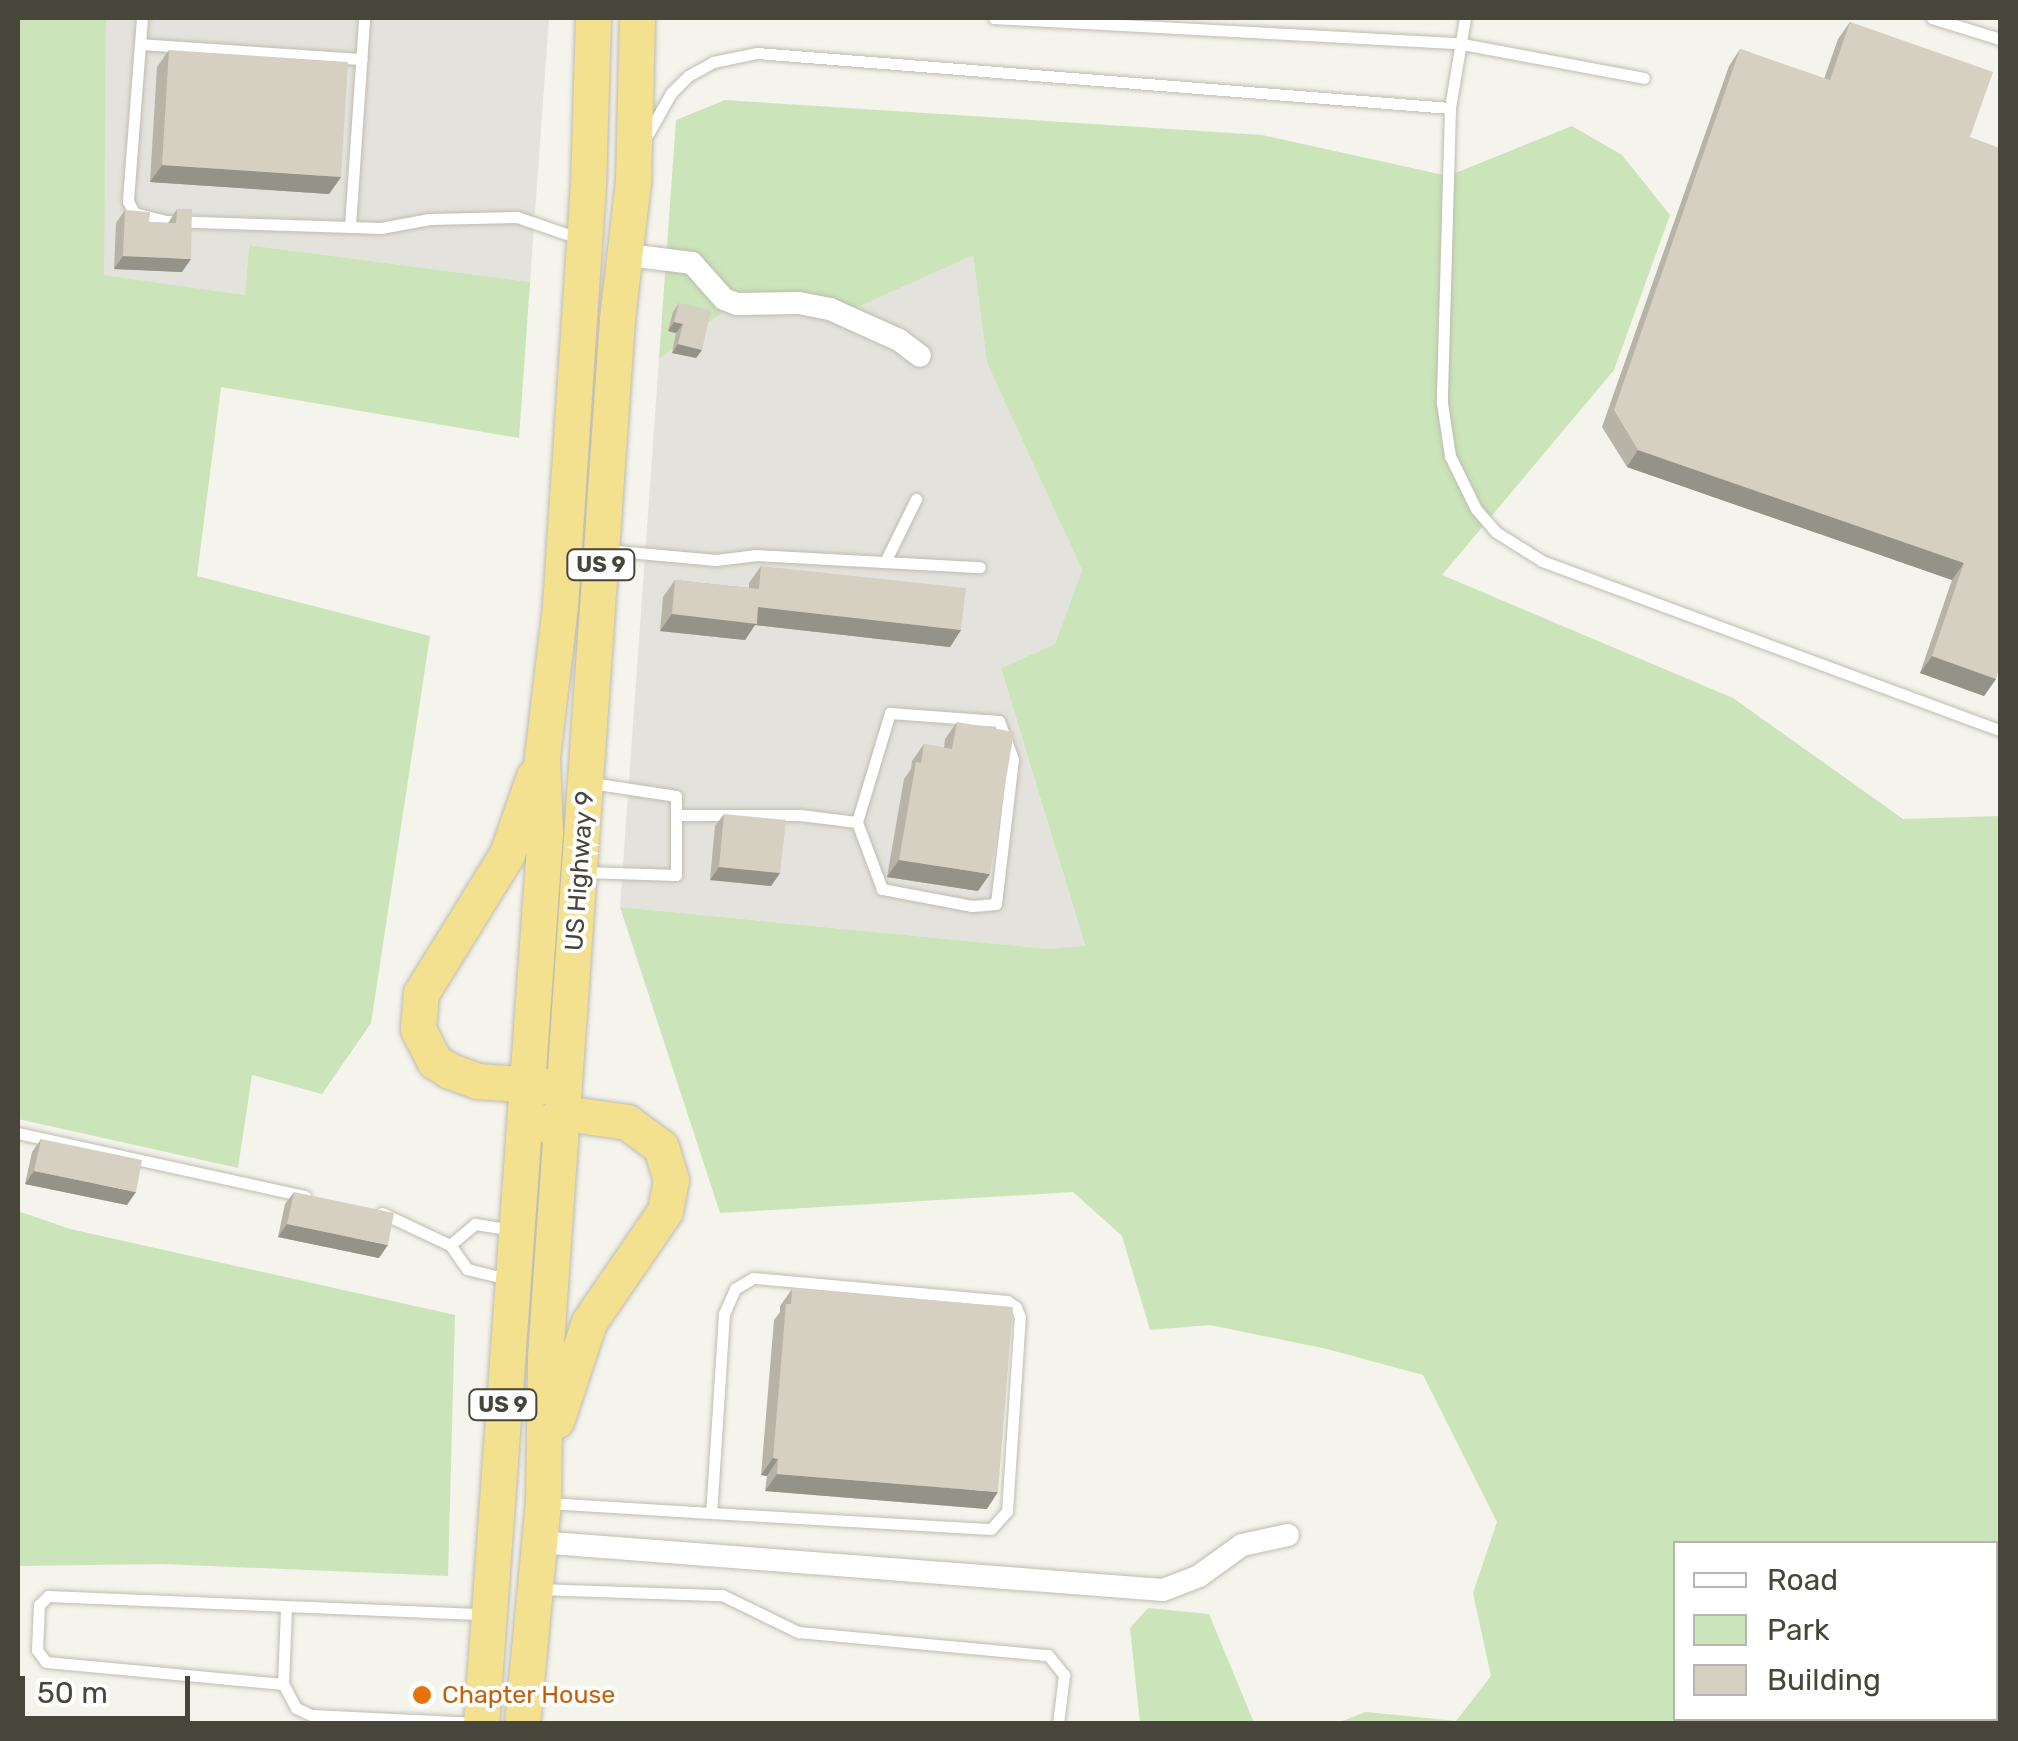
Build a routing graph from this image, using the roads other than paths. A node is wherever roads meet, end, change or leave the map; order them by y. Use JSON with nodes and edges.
{"nodes":[{"id":1,"x":142,"y":18,"type":"edge"},
{"id":2,"x":364,"y":18,"type":"edge"},
{"id":3,"x":637,"y":18,"type":"edge"},
{"id":4,"x":994,"y":18,"type":"edge"},
{"id":5,"x":1465,"y":18,"type":"edge"},
{"id":6,"x":1932,"y":18,"type":"edge"},
{"id":7,"x":589,"y":27,"type":"edge"},
{"id":8,"x":2000,"y":39,"type":"edge"},
{"id":9,"x":1458,"y":43,"type":"junction"},
{"id":10,"x":140,"y":44,"type":"junction"},
{"id":11,"x":361,"y":59,"type":"junction"},
{"id":12,"x":1644,"y":78,"type":"dead end"},
{"id":13,"x":1450,"y":108,"type":"junction"},
{"id":14,"x":633,"y":181,"type":"junction"},
{"id":15,"x":350,"y":226,"type":"junction"},
{"id":16,"x":584,"y":240,"type":"junction"},
{"id":17,"x":628,"y":255,"type":"junction"},
{"id":18,"x":920,"y":356,"type":"dead end"},
{"id":19,"x":916,"y":499,"type":"dead end"},
{"id":20,"x":602,"y":550,"type":"junction"},
{"id":21,"x":886,"y":560,"type":"junction"},
{"id":22,"x":980,"y":567,"type":"dead end"},
{"id":23,"x":1998,"y":724,"type":"edge"},
{"id":24,"x":542,"y":756,"type":"junction"},
{"id":25,"x":586,"y":782,"type":"junction"},
{"id":26,"x":676,"y":815,"type":"junction"},
{"id":27,"x":856,"y":822,"type":"junction"},
{"id":28,"x":580,"y":872,"type":"junction"},
{"id":29,"x":527,"y":1087,"type":"junction"},
{"id":30,"x":565,"y":1100,"type":"junction"},
{"id":31,"x":18,"y":1133,"type":"edge"},
{"id":32,"x":523,"y":1146,"type":"junction"},
{"id":33,"x":322,"y":1200,"type":"edge"},
{"id":34,"x":359,"y":1208,"type":"edge"},
{"id":35,"x":516,"y":1230,"type":"junction"},
{"id":36,"x":450,"y":1245,"type":"junction"},
{"id":37,"x":512,"y":1280,"type":"junction"},
{"id":38,"x":545,"y":1455,"type":"junction"},
{"id":39,"x":542,"y":1502,"type":"junction"},
{"id":40,"x":711,"y":1513,"type":"junction"},
{"id":41,"x":1288,"y":1535,"type":"dead end"},
{"id":42,"x":538,"y":1542,"type":"junction"},
{"id":43,"x":534,"y":1589,"type":"junction"},
{"id":44,"x":286,"y":1608,"type":"junction"},
{"id":45,"x":488,"y":1614,"type":"junction"},
{"id":46,"x":283,"y":1684,"type":"junction"},
{"id":47,"x":481,"y":1723,"type":"edge"},
{"id":48,"x":522,"y":1724,"type":"edge"},
{"id":49,"x":1058,"y":1724,"type":"edge"}],
"edges":[{"from":1,"to":10,"type":"lane"},
{"from":2,"to":11,"type":"lane"},
{"from":3,"to":14,"type":"highway","name":"US Highway 9","number":"US 9"},
{"from":4,"to":9,"type":"lane"},
{"from":5,"to":9,"type":"lane"},
{"from":6,"to":8,"type":"lane"},
{"from":7,"to":16,"type":"highway","name":"US Highway 9","number":"US 9"},
{"from":9,"to":12,"type":"lane"},
{"from":9,"to":13,"type":"lane"},
{"from":10,"to":11,"type":"lane"},
{"from":10,"to":15,"type":"lane"},
{"from":11,"to":15,"type":"lane"},
{"from":13,"to":14,"type":"lane"},
{"from":13,"to":23,"type":"lane"},
{"from":14,"to":17,"type":"highway","name":"US Highway 9","number":"US 9"},
{"from":15,"to":16,"type":"lane"},
{"from":16,"to":24,"type":"highway","name":"US Highway 9","number":"US 9"},
{"from":17,"to":18,"type":"street"},
{"from":17,"to":20,"type":"highway","name":"US Highway 9","number":"US 9"},
{"from":19,"to":21,"type":"lane"},
{"from":20,"to":21,"type":"lane"},
{"from":20,"to":25,"type":"highway","name":"US Highway 9","number":"US 9"},
{"from":21,"to":22,"type":"lane"},
{"from":24,"to":29,"type":"highway","name":"US Highway 9","number":"US 9"},
{"from":24,"to":29,"type":"highway"},
{"from":25,"to":26,"type":"lane"},
{"from":25,"to":28,"type":"highway","name":"US Highway 9","number":"US 9"},
{"from":26,"to":27,"type":"lane"},
{"from":26,"to":28,"type":"lane"},
{"from":27,"to":27,"type":"lane"},
{"from":28,"to":30,"type":"highway","name":"US Highway 9","number":"US 9"},
{"from":29,"to":30,"type":"highway"},
{"from":29,"to":32,"type":"highway","name":"US Highway 9","number":"US 9"},
{"from":30,"to":32,"type":"highway"},
{"from":30,"to":38,"type":"highway","name":"US Highway 9","number":"US 9"},
{"from":30,"to":38,"type":"highway"},
{"from":31,"to":33,"type":"lane"},
{"from":32,"to":35,"type":"highway","name":"US Highway 9","number":"US 9"},
{"from":34,"to":36,"type":"lane"},
{"from":35,"to":36,"type":"lane"},
{"from":35,"to":37,"type":"highway","name":"US Highway 9","number":"US 9"},
{"from":36,"to":37,"type":"lane"},
{"from":37,"to":45,"type":"highway","name":"US Highway 9","number":"US 9"},
{"from":38,"to":39,"type":"highway","name":"US Highway 9","number":"US 9"},
{"from":39,"to":40,"type":"lane"},
{"from":39,"to":42,"type":"highway","name":"US Highway 9","number":"US 9"},
{"from":40,"to":40,"type":"lane"},
{"from":41,"to":42,"type":"street"},
{"from":42,"to":43,"type":"highway","name":"US Highway 9","number":"US 9"},
{"from":43,"to":48,"type":"highway","name":"US Highway 9","number":"US 9"},
{"from":43,"to":49,"type":"lane"},
{"from":44,"to":45,"type":"lane"},
{"from":44,"to":46,"type":"lane"},
{"from":44,"to":46,"type":"lane"},
{"from":45,"to":47,"type":"highway","name":"US Highway 9","number":"US 9"},
{"from":46,"to":47,"type":"lane"}]}
